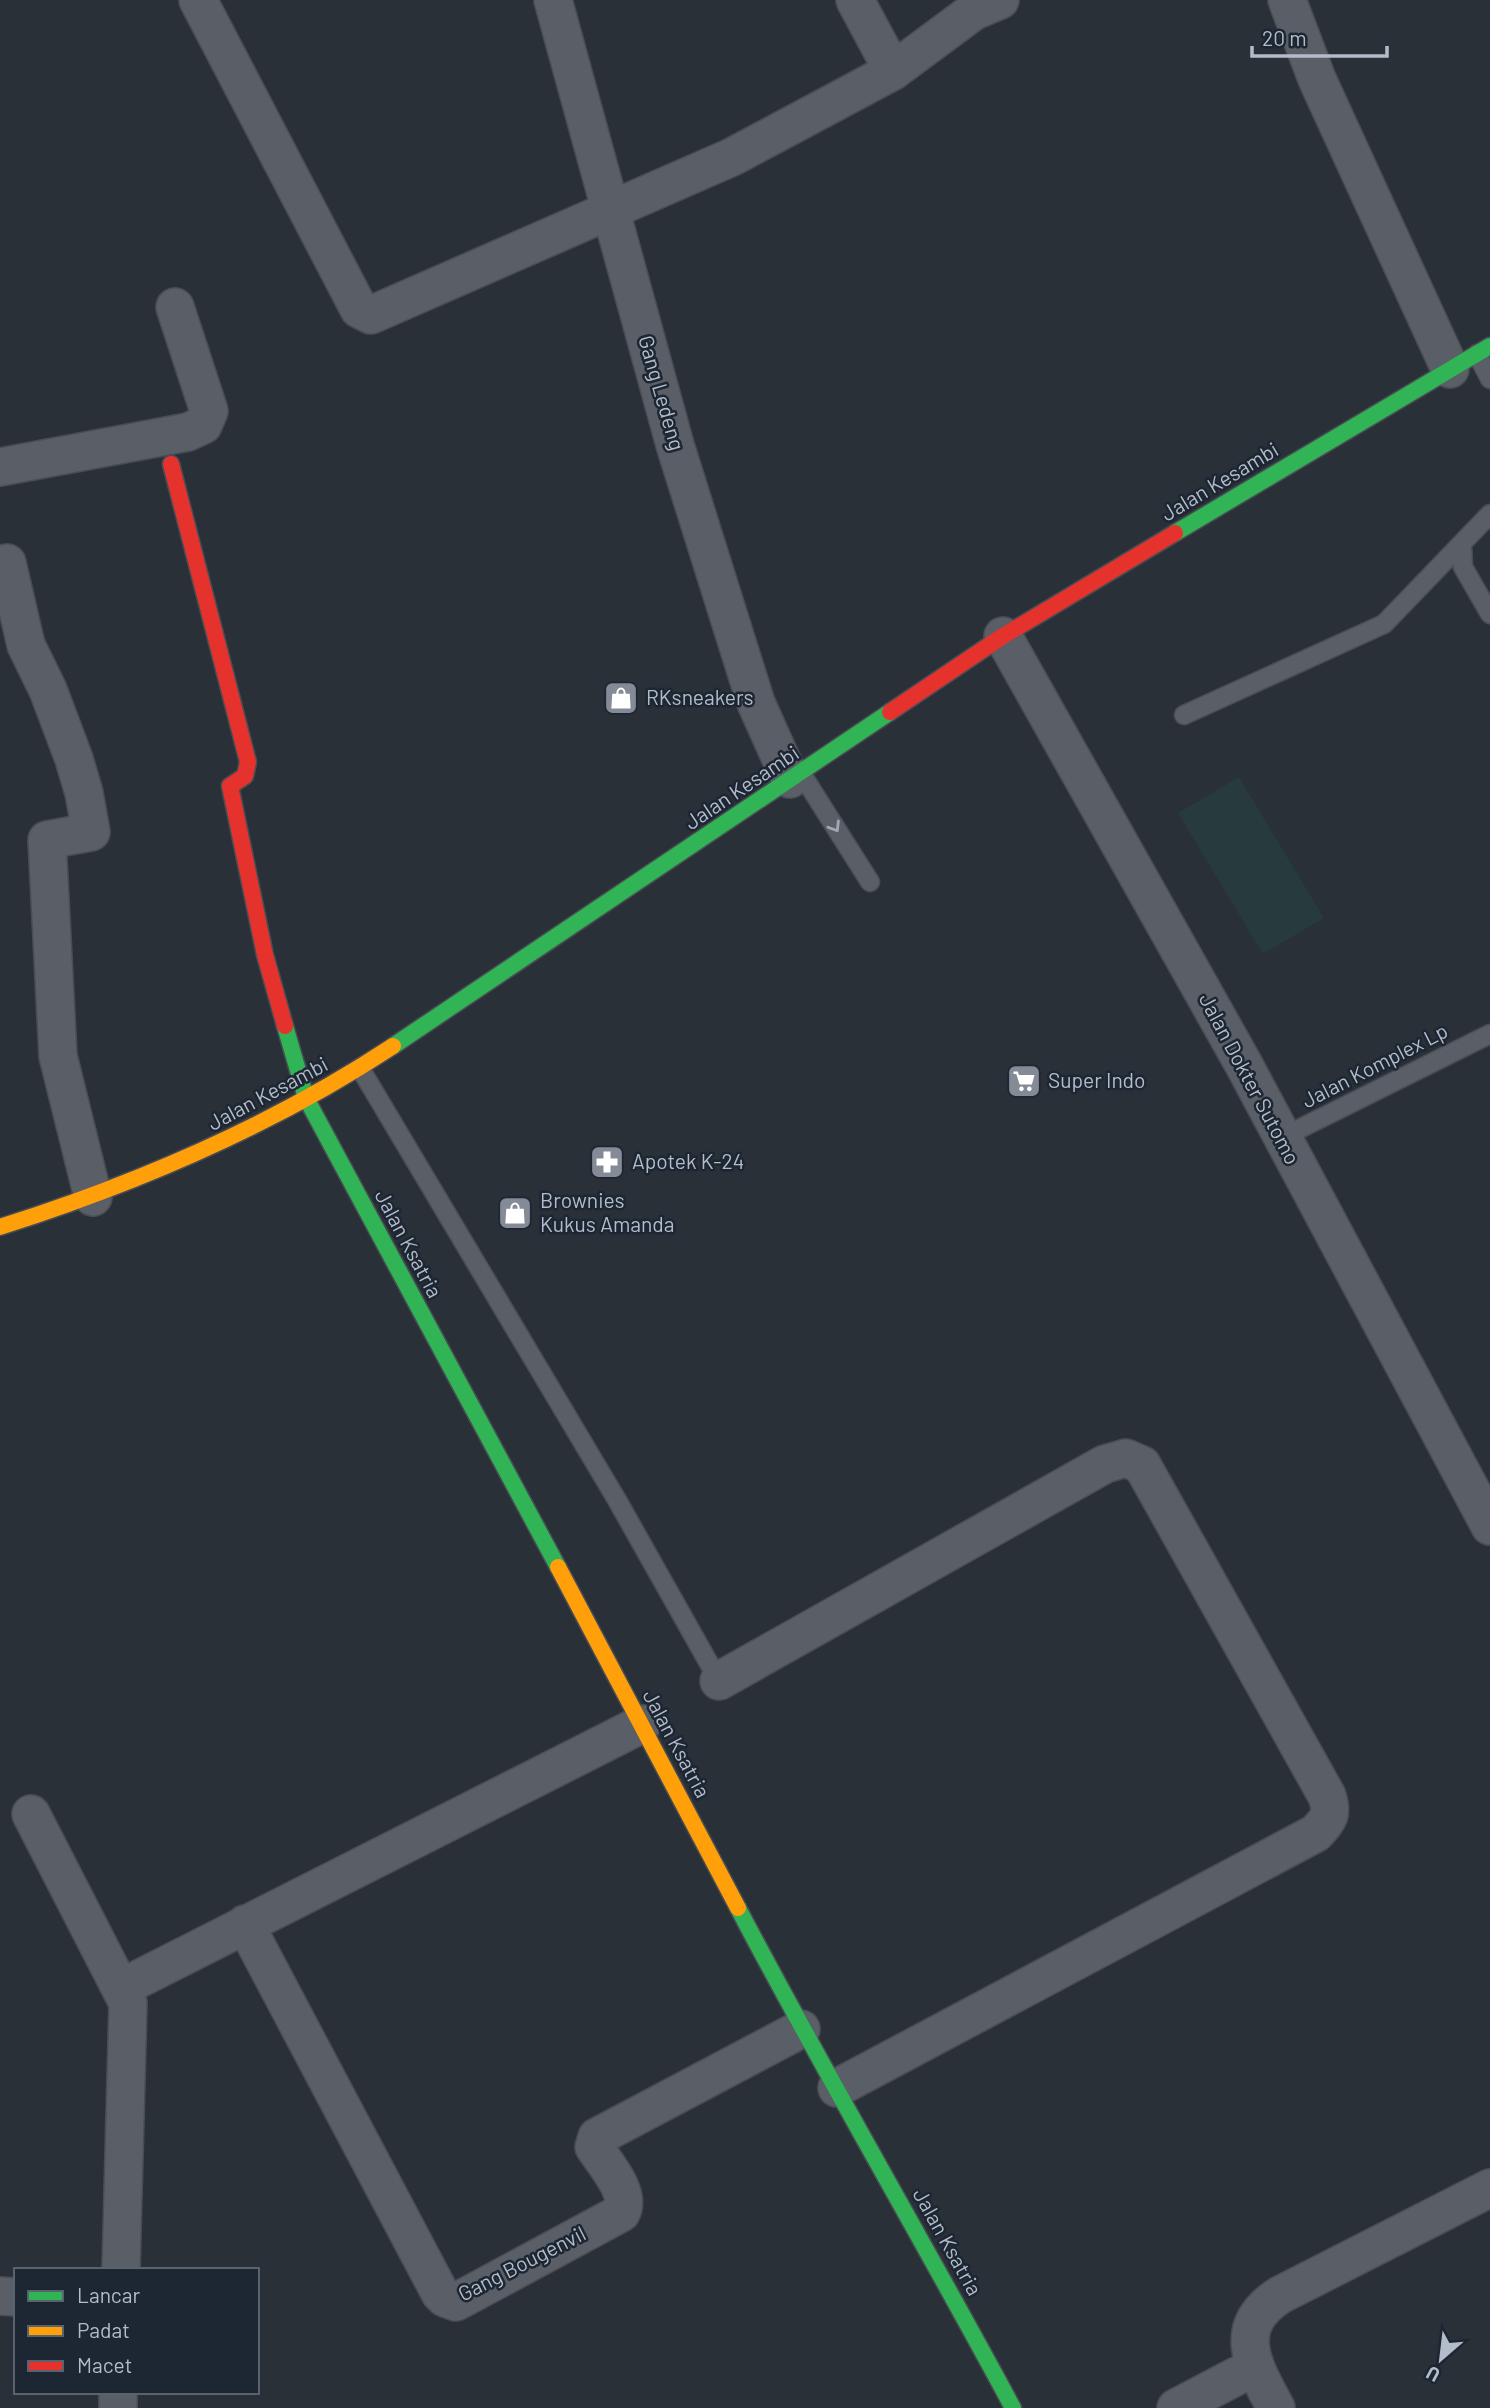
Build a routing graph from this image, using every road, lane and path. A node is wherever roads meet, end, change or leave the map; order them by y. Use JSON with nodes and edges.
{"nodes":[{"id":1,"x":198,"y":0,"type":"edge"},
{"id":2,"x":553,"y":0,"type":"edge"},
{"id":3,"x":855,"y":0,"type":"edge"},
{"id":4,"x":1000,"y":0,"type":"edge"},
{"id":5,"x":1287,"y":0,"type":"edge"},
{"id":6,"x":893,"y":71,"type":"junction"},
{"id":7,"x":610,"y":208,"type":"junction"},
{"id":8,"x":175,"y":307,"type":"dead end"},
{"id":9,"x":1472,"y":356,"type":"edge"},
{"id":10,"x":1490,"y":379,"type":"edge"},
{"id":11,"x":171,"y":464,"type":"dead end"},
{"id":12,"x":0,"y":467,"type":"edge"},
{"id":13,"x":1490,"y":514,"type":"edge"},
{"id":14,"x":1462,"y":544,"type":"junction"},
{"id":15,"x":7,"y":563,"type":"dead end"},
{"id":16,"x":1490,"y":614,"type":"edge"},
{"id":17,"x":1003,"y":636,"type":"junction"},
{"id":18,"x":1184,"y":715,"type":"dead end"},
{"id":19,"x":796,"y":776,"type":"junction"},
{"id":20,"x":870,"y":882,"type":"dead end"},
{"id":21,"x":1490,"y":1034,"type":"edge"},
{"id":22,"x":360,"y":1069,"type":"junction"},
{"id":23,"x":306,"y":1098,"type":"junction"},
{"id":24,"x":1281,"y":1138,"type":"junction"},
{"id":25,"x":93,"y":1198,"type":"junction"},
{"id":26,"x":0,"y":1227,"type":"edge"},
{"id":27,"x":1490,"y":1526,"type":"edge"},
{"id":28,"x":719,"y":1681,"type":"joint"},
{"id":29,"x":642,"y":1724,"type":"junction"},
{"id":30,"x":31,"y":1814,"type":"dead end"},
{"id":31,"x":246,"y":1924,"type":"junction"},
{"id":32,"x":121,"y":1988,"type":"junction"},
{"id":33,"x":801,"y":2029,"type":"junction"},
{"id":34,"x":837,"y":2088,"type":"junction"},
{"id":35,"x":1490,"y":2188,"type":"edge"},
{"id":36,"x":121,"y":2268,"type":"edge"},
{"id":37,"x":1254,"y":2367,"type":"junction"},
{"id":38,"x":1007,"y":2406,"type":"edge"},
{"id":39,"x":1176,"y":2408,"type":"edge"},
{"id":40,"x":1276,"y":2408,"type":"edge"}],
"edges":[{"from":1,"to":7,"type":"street"},
{"from":2,"to":7,"type":"street","name":"Gang Ledeng"},
{"from":3,"to":6,"type":"street"},
{"from":4,"to":6,"type":"street"},
{"from":5,"to":9,"type":"street"},
{"from":6,"to":7,"type":"street"},
{"from":7,"to":19,"type":"street","name":"Gang Ledeng"},
{"from":8,"to":12,"type":"street"},
{"from":9,"to":10,"type":"lane"},
{"from":9,"to":17,"type":"street","name":"Jalan Kesambi"},
{"from":11,"to":23,"type":"street","name":"Jalan Ksatria"},
{"from":13,"to":14,"type":"lane"},
{"from":14,"to":16,"type":"lane"},
{"from":14,"to":18,"type":"lane"},
{"from":15,"to":25,"type":"street"},
{"from":17,"to":19,"type":"street","name":"Jalan Kesambi"},
{"from":17,"to":24,"type":"street","name":"Jalan Dokter Sutomo"},
{"from":19,"to":20,"type":"lane","one_way":true},
{"from":19,"to":22,"type":"street","name":"Jalan Kesambi"},
{"from":21,"to":24,"type":"lane","name":"Jalan Komplex Lp"},
{"from":22,"to":23,"type":"street","name":"Jalan Kesambi"},
{"from":22,"to":28,"type":"lane"},
{"from":23,"to":25,"type":"street","name":"Jalan Kesambi"},
{"from":23,"to":29,"type":"street","name":"Jalan Ksatria"},
{"from":24,"to":27,"type":"street","name":"Jalan Dokter Sutomo"},
{"from":25,"to":26,"type":"street","name":"Jalan Kesambi"},
{"from":28,"to":34,"type":"street"},
{"from":29,"to":31,"type":"street"},
{"from":29,"to":33,"type":"street","name":"Jalan Ksatria"},
{"from":30,"to":32,"type":"street"},
{"from":31,"to":32,"type":"street"},
{"from":31,"to":33,"type":"street","name":"Gang Bougenvil"},
{"from":32,"to":36,"type":"street"},
{"from":33,"to":34,"type":"street","name":"Jalan Ksatria"},
{"from":34,"to":38,"type":"street","name":"Jalan Ksatria"},
{"from":35,"to":37,"type":"street"},
{"from":37,"to":39,"type":"street"},
{"from":37,"to":40,"type":"street"}]}
